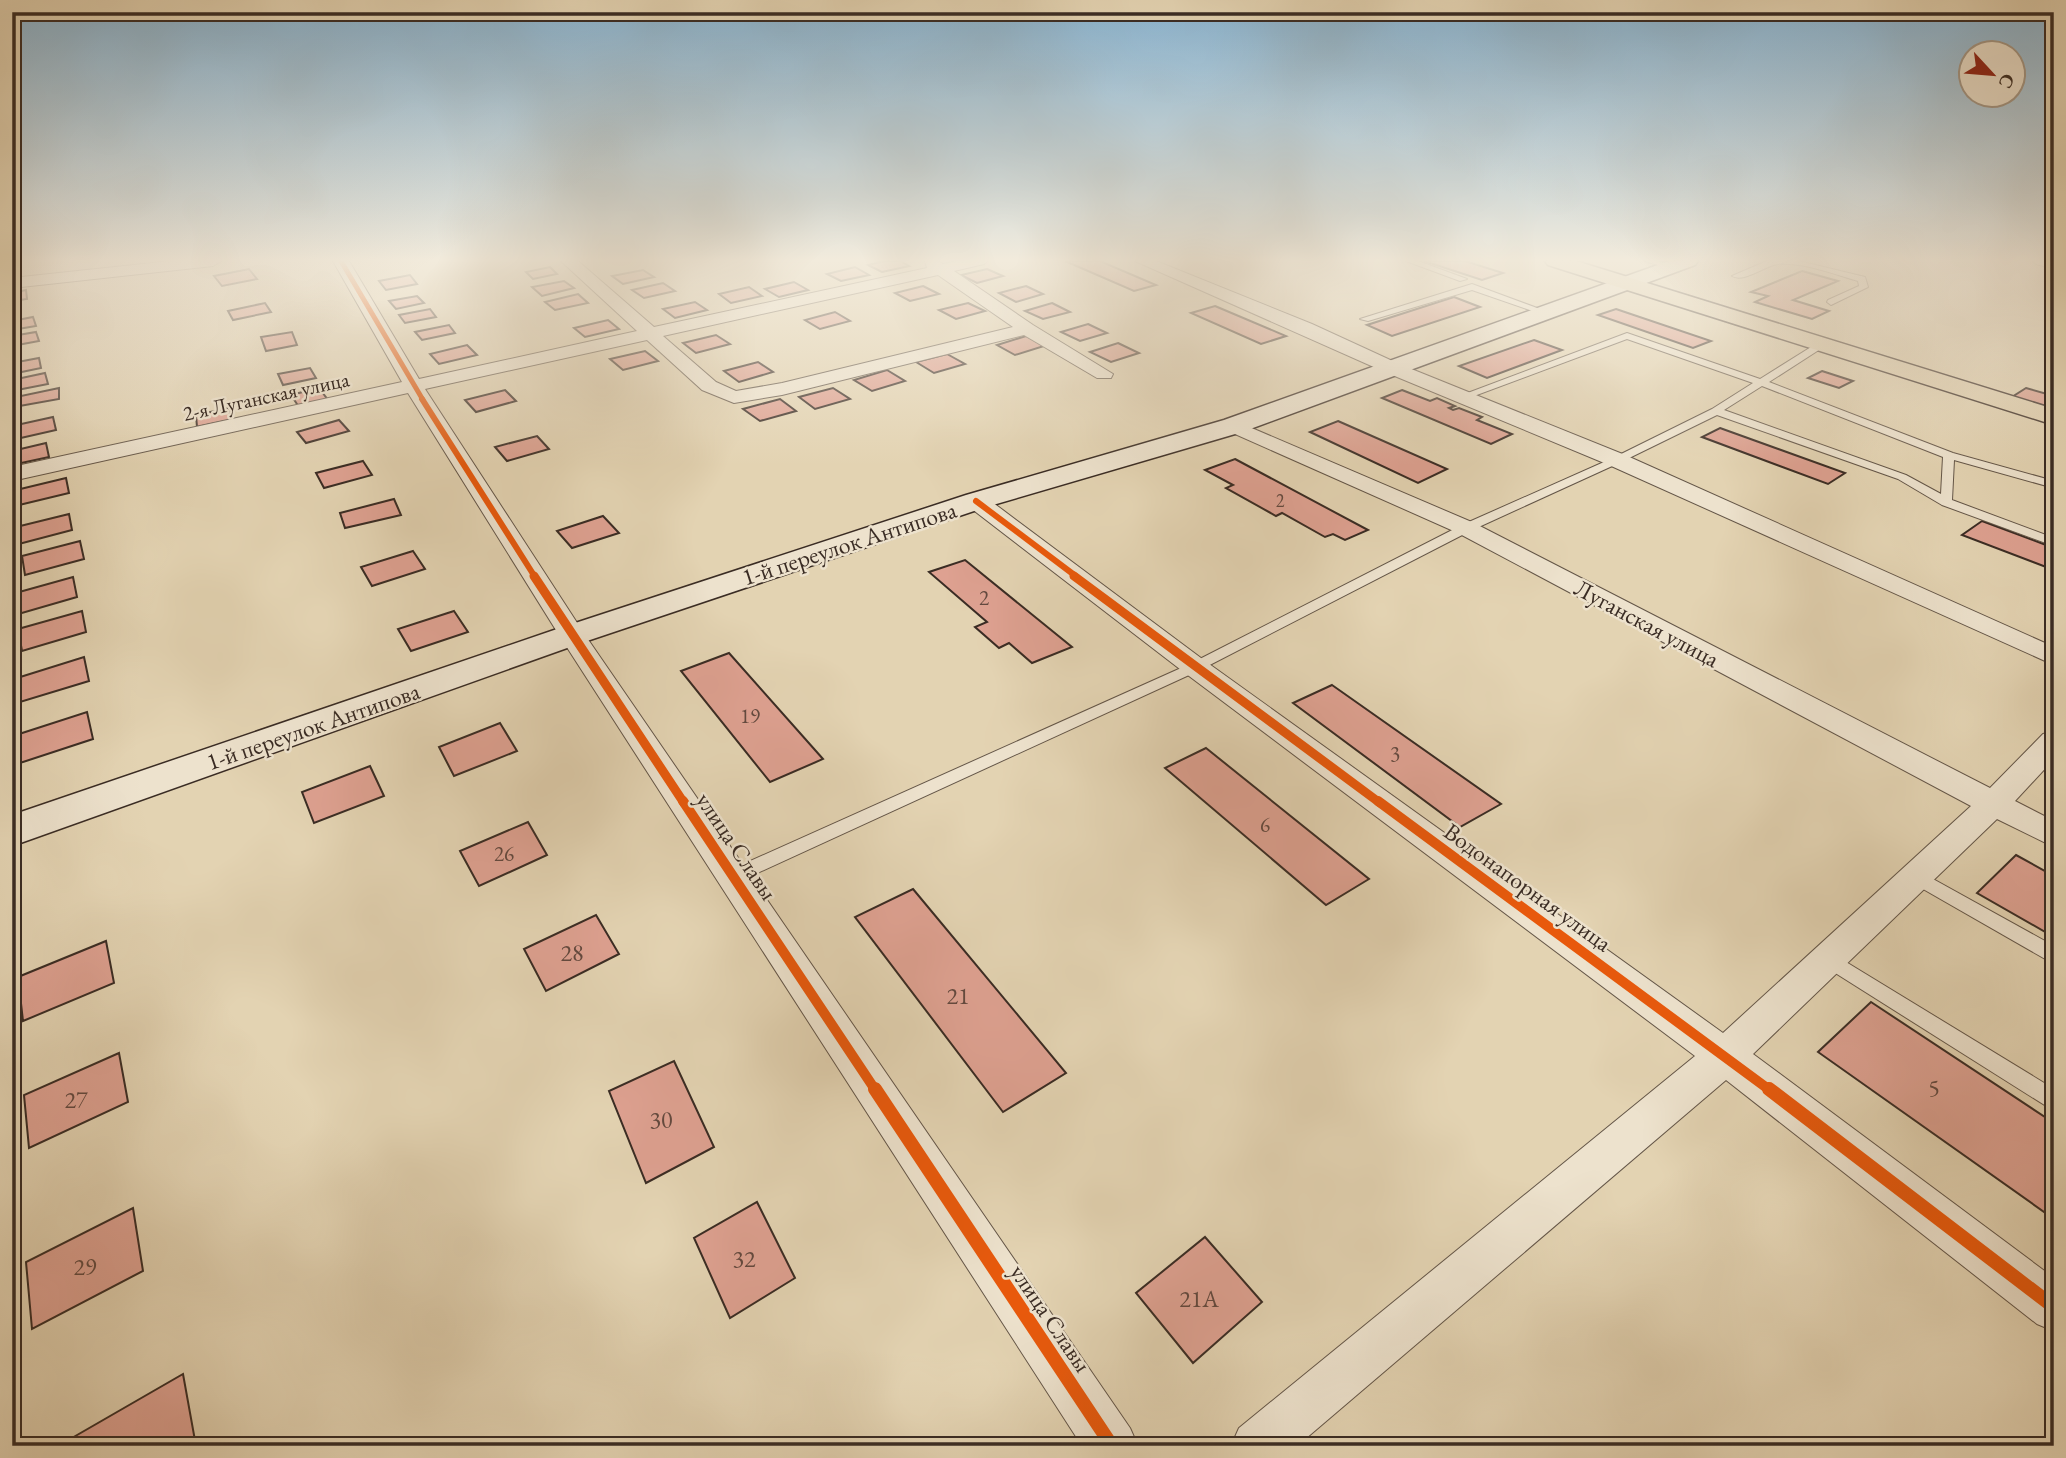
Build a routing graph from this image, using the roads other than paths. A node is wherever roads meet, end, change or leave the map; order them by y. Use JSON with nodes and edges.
{"nodes":[{"id":1,"x":381,"y":329,"type":"edge"},
{"id":2,"x":645,"y":329,"type":"edge"},
{"id":3,"x":676,"y":329,"type":"edge"},
{"id":4,"x":1027,"y":329,"type":"joint"},
{"id":5,"x":1308,"y":329,"type":"edge"},
{"id":6,"x":1499,"y":329,"type":"edge"},
{"id":7,"x":1773,"y":329,"type":"edge"},
{"id":8,"x":652,"y":335,"type":"junction"},
{"id":9,"x":1822,"y":344,"type":"junction"},
{"id":10,"x":1392,"y":369,"type":"junction"},
{"id":11,"x":1104,"y":374,"type":"dead end"},
{"id":12,"x":1760,"y":382,"type":"junction"},
{"id":13,"x":415,"y":388,"type":"junction"},
{"id":14,"x":1462,"y":397,"type":"junction"},
{"id":15,"x":1716,"y":411,"type":"junction"},
{"id":16,"x":2054,"y":417,"type":"edge"},
{"id":17,"x":1233,"y":426,"type":"junction"},
{"id":18,"x":1950,"y":455,"type":"junction"},
{"id":19,"x":1617,"y":460,"type":"junction"},
{"id":20,"x":12,"y":474,"type":"edge"},
{"id":21,"x":2054,"y":485,"type":"edge"},
{"id":22,"x":976,"y":501,"type":"junction"},
{"id":23,"x":1947,"y":502,"type":"junction"},
{"id":24,"x":1466,"y":528,"type":"junction"},
{"id":25,"x":2054,"y":542,"type":"edge"},
{"id":26,"x":572,"y":635,"type":"junction"},
{"id":27,"x":2054,"y":657,"type":"edge"},
{"id":28,"x":1195,"y":667,"type":"junction"},
{"id":29,"x":2054,"y":741,"type":"edge"},
{"id":30,"x":1993,"y":804,"type":"junction"},
{"id":31,"x":12,"y":831,"type":"edge"},
{"id":32,"x":2054,"y":835,"type":"edge"},
{"id":33,"x":734,"y":876,"type":"junction"},
{"id":34,"x":1915,"y":876,"type":"junction"},
{"id":35,"x":2054,"y":957,"type":"edge"},
{"id":36,"x":1828,"y":959,"type":"junction"},
{"id":37,"x":1725,"y":1056,"type":"junction"},
{"id":38,"x":2054,"y":1101,"type":"edge"},
{"id":39,"x":2054,"y":1307,"type":"edge"},
{"id":40,"x":1112,"y":1446,"type":"edge"},
{"id":41,"x":1257,"y":1446,"type":"edge"}],
"edges":[{"from":1,"to":13,"type":"street","name":"улица Славы"},
{"from":2,"to":8,"type":"street"},
{"from":3,"to":8,"type":"street","name":"2-я Луганская улица"},
{"from":4,"to":8,"type":"street"},
{"from":4,"to":11,"type":"street"},
{"from":5,"to":10,"type":"street"},
{"from":6,"to":10,"type":"main road","name":"1-й переулок Антипова"},
{"from":7,"to":9,"type":"main road"},
{"from":8,"to":13,"type":"street","name":"2-я Луганская улица"},
{"from":9,"to":12,"type":"lane"},
{"from":9,"to":16,"type":"main road"},
{"from":10,"to":14,"type":"street"},
{"from":10,"to":17,"type":"main road","name":"1-й переулок Антипова"},
{"from":12,"to":14,"type":"lane"},
{"from":12,"to":15,"type":"lane"},
{"from":12,"to":18,"type":"lane"},
{"from":13,"to":20,"type":"street","name":"2-я Луганская улица"},
{"from":13,"to":26,"type":"street","name":"улица Славы"},
{"from":14,"to":19,"type":"street"},
{"from":15,"to":19,"type":"lane"},
{"from":15,"to":23,"type":"lane"},
{"from":17,"to":22,"type":"main road","name":"1-й переулок Антипова"},
{"from":17,"to":24,"type":"street","name":"Луганская улица"},
{"from":18,"to":21,"type":"lane"},
{"from":18,"to":23,"type":"lane"},
{"from":19,"to":24,"type":"lane"},
{"from":19,"to":27,"type":"street"},
{"from":22,"to":26,"type":"main road","name":"1-й переулок Антипова"},
{"from":22,"to":28,"type":"street","name":"Водонапорная улица"},
{"from":23,"to":25,"type":"lane"},
{"from":24,"to":28,"type":"lane"},
{"from":24,"to":30,"type":"street","name":"Луганская улица"},
{"from":26,"to":31,"type":"main road","name":"1-й переулок Антипова"},
{"from":26,"to":33,"type":"street","name":"улица Славы"},
{"from":28,"to":33,"type":"lane"},
{"from":28,"to":37,"type":"street","name":"Водонапорная улица"},
{"from":29,"to":30,"type":"street"},
{"from":30,"to":32,"type":"street","name":"Луганская улица"},
{"from":30,"to":34,"type":"street"},
{"from":33,"to":40,"type":"street","name":"улица Славы"},
{"from":34,"to":35,"type":"lane"},
{"from":34,"to":36,"type":"street"},
{"from":36,"to":37,"type":"street"},
{"from":36,"to":38,"type":"lane"},
{"from":37,"to":39,"type":"street","name":"Водонапорная улица"},
{"from":37,"to":41,"type":"street"}]}
